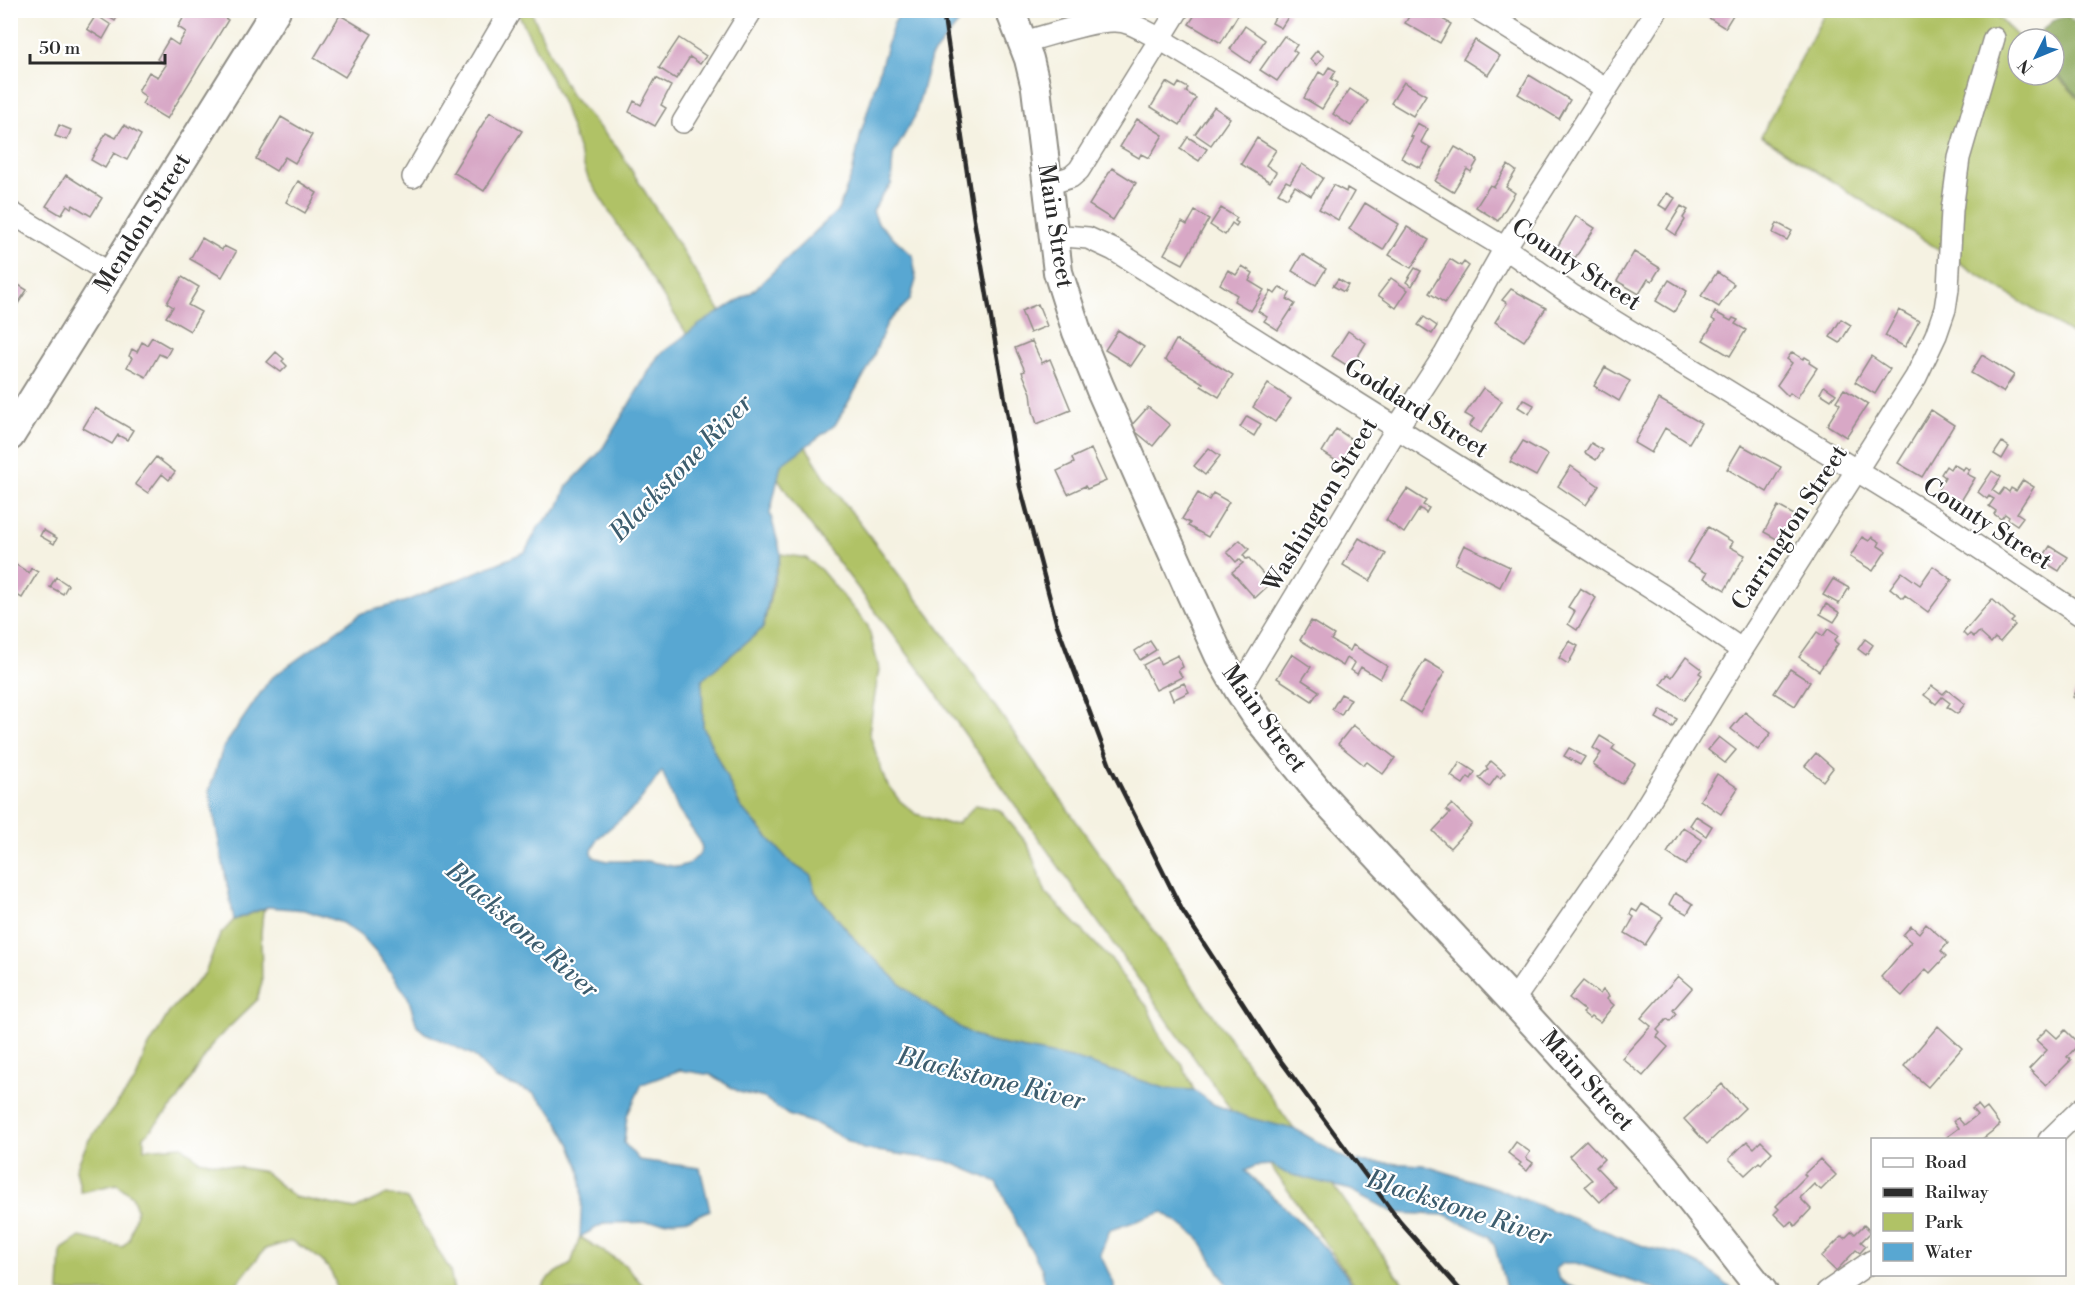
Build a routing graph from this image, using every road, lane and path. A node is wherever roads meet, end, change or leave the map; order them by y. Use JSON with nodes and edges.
{"nodes":[{"id":1,"x":276,"y":10,"type":"edge"},
{"id":2,"x":752,"y":10,"type":"edge"},
{"id":3,"x":1178,"y":10,"type":"edge"},
{"id":4,"x":1479,"y":10,"type":"edge"},
{"id":5,"x":1657,"y":10,"type":"edge"},
{"id":6,"x":508,"y":11,"type":"edge"},
{"id":7,"x":1017,"y":26,"type":"edge"},
{"id":8,"x":1994,"y":38,"type":"dead end"},
{"id":9,"x":1160,"y":40,"type":"junction"},
{"id":10,"x":1607,"y":89,"type":"junction"},
{"id":11,"x":683,"y":122,"type":"dead end"},
{"id":12,"x":413,"y":177,"type":"dead end"},
{"id":13,"x":1048,"y":184,"type":"junction"},
{"id":14,"x":10,"y":212,"type":"edge"},
{"id":15,"x":1053,"y":235,"type":"junction"},
{"id":16,"x":1505,"y":248,"type":"junction"},
{"id":17,"x":111,"y":274,"type":"junction"},
{"id":18,"x":1397,"y":428,"type":"junction"},
{"id":19,"x":10,"y":436,"type":"edge"},
{"id":20,"x":1857,"y":471,"type":"junction"},
{"id":21,"x":2082,"y":616,"type":"edge"},
{"id":22,"x":1742,"y":650,"type":"junction"},
{"id":23,"x":1239,"y":690,"type":"junction"},
{"id":24,"x":1513,"y":1000,"type":"junction"},
{"id":25,"x":2082,"y":1108,"type":"edge"},
{"id":26,"x":2051,"y":1138,"type":"edge"},
{"id":27,"x":1871,"y":1262,"type":"edge"},
{"id":28,"x":1761,"y":1290,"type":"edge"},
{"id":29,"x":1827,"y":1293,"type":"edge"}],
"edges":[{"from":1,"to":17,"type":"main road","name":"Mendon Street"},
{"from":2,"to":11,"type":"street"},
{"from":3,"to":9,"type":"street"},
{"from":4,"to":10,"type":"street"},
{"from":5,"to":10,"type":"street","name":"Washington Street"},
{"from":6,"to":12,"type":"street"},
{"from":7,"to":9,"type":"street","name":"County Street"},
{"from":7,"to":13,"type":"main road","name":"Main Street"},
{"from":8,"to":20,"type":"street","name":"Carrington Street"},
{"from":9,"to":13,"type":"street"},
{"from":9,"to":16,"type":"street","name":"County Street"},
{"from":10,"to":16,"type":"street","name":"Washington Street"},
{"from":13,"to":15,"type":"main road","name":"Main Street"},
{"from":14,"to":17,"type":"street"},
{"from":15,"to":18,"type":"street","name":"Goddard Street"},
{"from":15,"to":23,"type":"main road","name":"Main Street"},
{"from":16,"to":18,"type":"street","name":"Washington Street"},
{"from":16,"to":20,"type":"street","name":"County Street"},
{"from":17,"to":19,"type":"main road","name":"Mendon Street"},
{"from":18,"to":22,"type":"street","name":"Goddard Street"},
{"from":18,"to":23,"type":"street","name":"Washington Street"},
{"from":20,"to":21,"type":"street","name":"County Street"},
{"from":20,"to":22,"type":"street","name":"Carrington Street"},
{"from":22,"to":24,"type":"street","name":"Carrington Street"},
{"from":23,"to":24,"type":"main road","name":"Main Street"},
{"from":24,"to":28,"type":"main road","name":"Main Street"},
{"from":25,"to":26,"type":"street"},
{"from":27,"to":29,"type":"street"}]}
